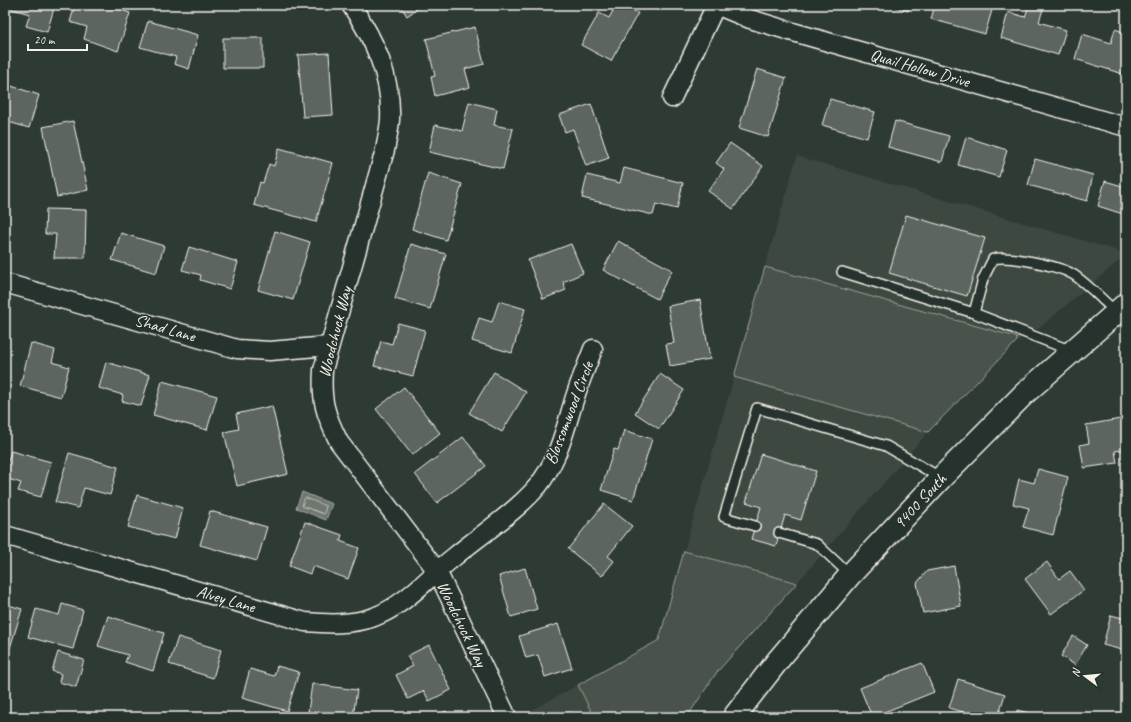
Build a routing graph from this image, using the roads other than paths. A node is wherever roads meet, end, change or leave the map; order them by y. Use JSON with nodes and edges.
{"nodes":[{"id":1,"x":351,"y":5,"type":"edge"},
{"id":2,"x":716,"y":5,"type":"edge"},
{"id":3,"x":672,"y":98,"type":"dead end"},
{"id":4,"x":1126,"y":127,"type":"edge"},
{"id":5,"x":842,"y":272,"type":"dead end"},
{"id":6,"x":5,"y":282,"type":"edge"},
{"id":7,"x":1121,"y":308,"type":"edge"},
{"id":8,"x":974,"y":313,"type":"junction"},
{"id":9,"x":328,"y":346,"type":"junction"},
{"id":10,"x":593,"y":349,"type":"dead end"},
{"id":11,"x":1072,"y":351,"type":"junction"},
{"id":12,"x":942,"y":478,"type":"junction"},
{"id":13,"x":755,"y":526,"type":"dead end"},
{"id":14,"x":779,"y":533,"type":"dead end"},
{"id":15,"x":5,"y":535,"type":"edge"},
{"id":16,"x":437,"y":571,"type":"junction"},
{"id":17,"x":850,"y":575,"type":"junction"},
{"id":18,"x":507,"y":717,"type":"edge"},
{"id":19,"x":734,"y":717,"type":"edge"}],
"edges":[{"from":1,"to":9,"type":"street","name":"Woodchuck Way"},
{"from":2,"to":3,"type":"street"},
{"from":2,"to":4,"type":"street","name":"Quail Hollow Drive"},
{"from":5,"to":8,"type":"lane"},
{"from":6,"to":9,"type":"street","name":"Shad Lane"},
{"from":7,"to":8,"type":"lane"},
{"from":7,"to":11,"type":"main road","name":"9400 South"},
{"from":8,"to":11,"type":"lane"},
{"from":9,"to":16,"type":"street","name":"Woodchuck Way"},
{"from":10,"to":16,"type":"street","name":"Blossomwood Circle"},
{"from":11,"to":12,"type":"main road","name":"9400 South"},
{"from":12,"to":13,"type":"lane"},
{"from":12,"to":17,"type":"main road","name":"9400 South"},
{"from":14,"to":17,"type":"lane"},
{"from":15,"to":16,"type":"street","name":"Alvey Lane"},
{"from":16,"to":18,"type":"street","name":"Woodchuck Way"},
{"from":17,"to":19,"type":"main road","name":"9400 South"}]}
